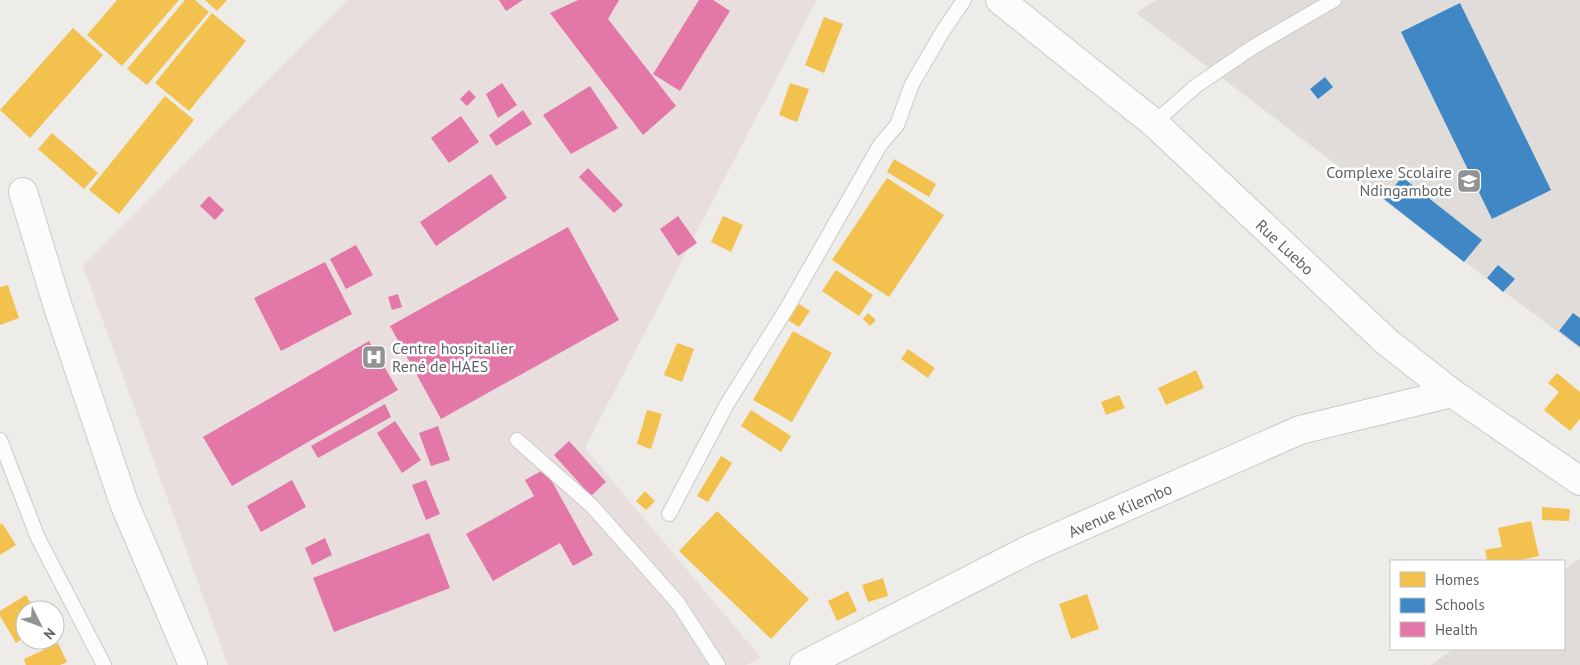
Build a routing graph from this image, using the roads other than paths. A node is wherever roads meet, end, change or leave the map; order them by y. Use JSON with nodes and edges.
{"nodes":[{"id":1,"x":964,"y":0,"type":"edge"},
{"id":2,"x":1000,"y":0,"type":"edge"},
{"id":3,"x":1334,"y":0,"type":"edge"},
{"id":4,"x":1154,"y":123,"type":"junction"},
{"id":5,"x":22,"y":192,"type":"dead end"},
{"id":6,"x":1452,"y":393,"type":"junction"},
{"id":7,"x":0,"y":440,"type":"edge"},
{"id":8,"x":517,"y":440,"type":"dead end"},
{"id":9,"x":1580,"y":481,"type":"edge"},
{"id":10,"x":669,"y":514,"type":"dead end"},
{"id":11,"x":104,"y":665,"type":"edge"},
{"id":12,"x":193,"y":665,"type":"edge"},
{"id":13,"x":718,"y":665,"type":"edge"},
{"id":14,"x":804,"y":665,"type":"edge"}],
"edges":[{"from":1,"to":10,"type":"lane"},
{"from":2,"to":4,"type":"street","name":"Rue Luebo"},
{"from":3,"to":4,"type":"lane"},
{"from":4,"to":6,"type":"street","name":"Rue Luebo"},
{"from":5,"to":12,"type":"street"},
{"from":6,"to":9,"type":"street","name":"Rue Luebo"},
{"from":6,"to":14,"type":"street","name":"Avenue Kilembo"},
{"from":7,"to":11,"type":"lane"},
{"from":8,"to":13,"type":"lane"}]}
